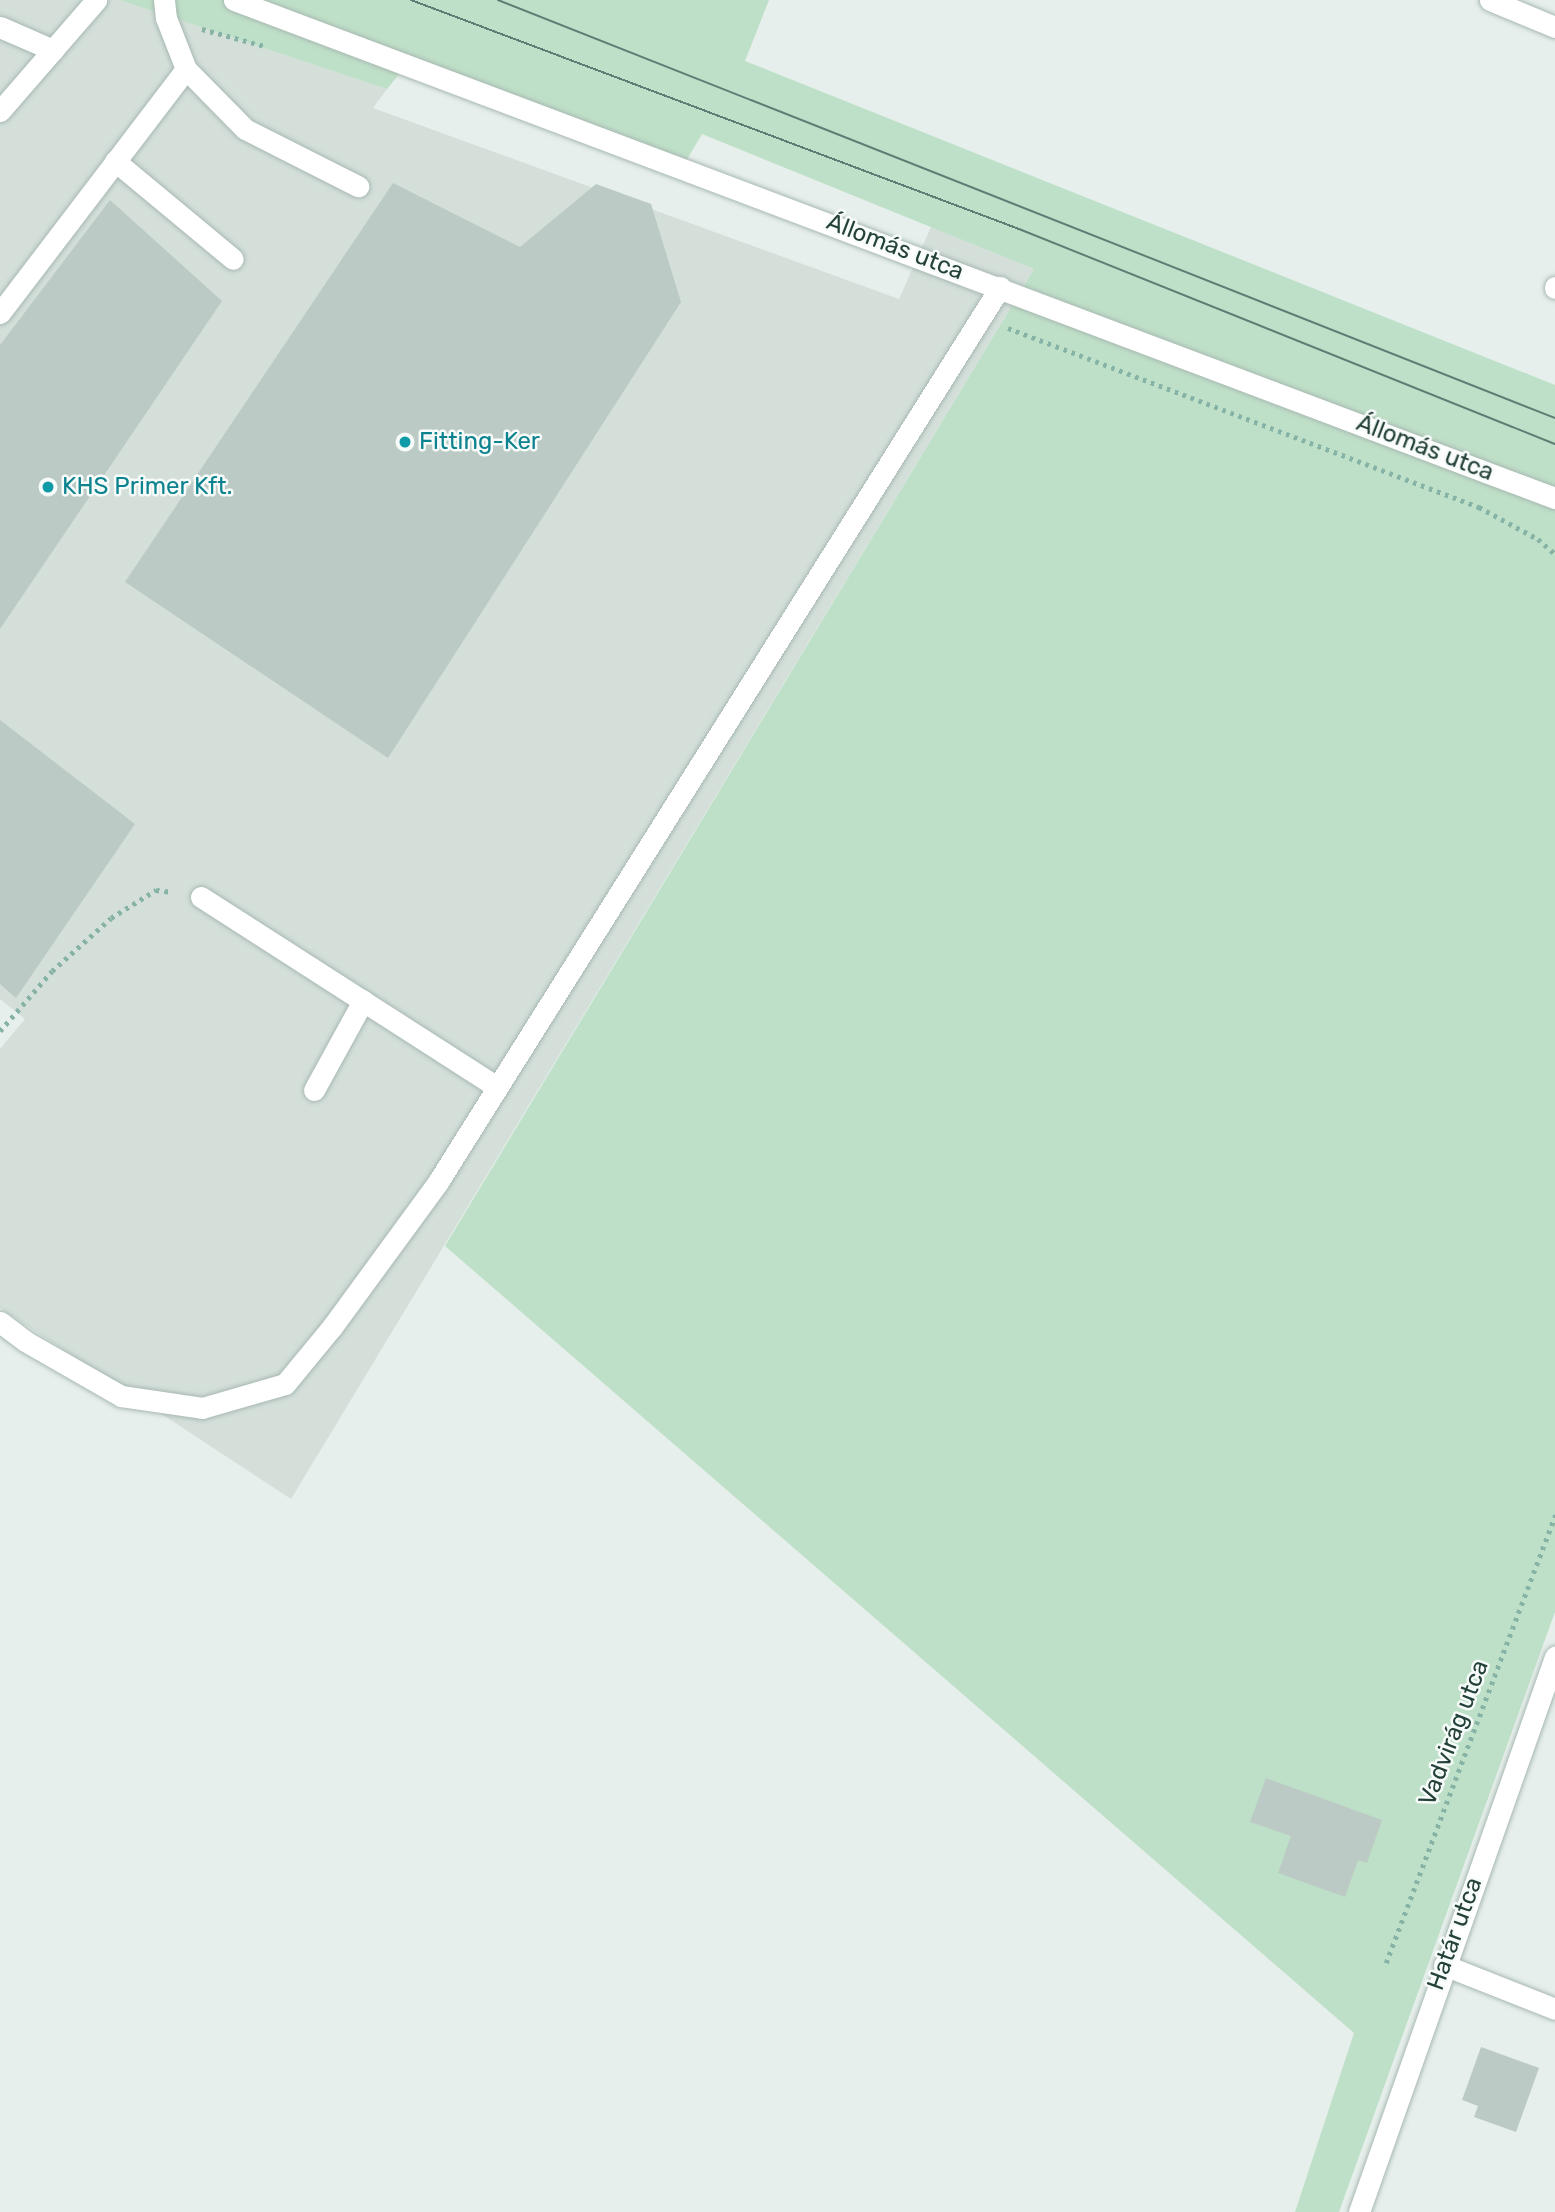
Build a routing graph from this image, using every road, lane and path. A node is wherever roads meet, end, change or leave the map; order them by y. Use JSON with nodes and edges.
{"nodes":[{"id":1,"x":96,"y":0,"type":"edge"},
{"id":2,"x":164,"y":0,"type":"edge"},
{"id":3,"x":234,"y":0,"type":"edge"},
{"id":4,"x":1490,"y":0,"type":"edge"},
{"id":5,"x":0,"y":27,"type":"edge"},
{"id":6,"x":1555,"y":27,"type":"edge"},
{"id":7,"x":53,"y":50,"type":"junction"},
{"id":8,"x":186,"y":69,"type":"junction"},
{"id":9,"x":0,"y":111,"type":"edge"},
{"id":10,"x":115,"y":161,"type":"junction"},
{"id":11,"x":358,"y":186,"type":"dead end"},
{"id":12,"x":233,"y":259,"type":"dead end"},
{"id":13,"x":1000,"y":286,"type":"junction"},
{"id":14,"x":0,"y":313,"type":"edge"},
{"id":15,"x":1555,"y":498,"type":"edge"},
{"id":16,"x":201,"y":897,"type":"joint"},
{"id":17,"x":363,"y":1001,"type":"junction"},
{"id":18,"x":0,"y":1031,"type":"edge"},
{"id":19,"x":497,"y":1087,"type":"junction"},
{"id":20,"x":314,"y":1090,"type":"dead end"},
{"id":21,"x":0,"y":1322,"type":"edge"},
{"id":22,"x":1555,"y":1515,"type":"edge"},
{"id":23,"x":1555,"y":1657,"type":"edge"},
{"id":24,"x":1386,"y":1963,"type":"dead end"},
{"id":25,"x":1444,"y":1965,"type":"junction"},
{"id":26,"x":1555,"y":2009,"type":"edge"},
{"id":27,"x":1359,"y":2212,"type":"edge"}],
"edges":[{"from":1,"to":7,"type":"street"},
{"from":2,"to":8,"type":"street"},
{"from":3,"to":13,"type":"street","name":"Állomás utca"},
{"from":4,"to":6,"type":"street"},
{"from":5,"to":7,"type":"street"},
{"from":7,"to":9,"type":"street"},
{"from":8,"to":10,"type":"street"},
{"from":8,"to":11,"type":"street"},
{"from":10,"to":12,"type":"street"},
{"from":10,"to":14,"type":"street"},
{"from":13,"to":15,"type":"street","name":"Állomás utca"},
{"from":13,"to":19,"type":"street"},
{"from":16,"to":17,"type":"street"},
{"from":16,"to":18,"type":"path"},
{"from":17,"to":19,"type":"street"},
{"from":17,"to":20,"type":"street"},
{"from":19,"to":21,"type":"street"},
{"from":22,"to":24,"type":"path","name":"Vadvirág utca"},
{"from":23,"to":25,"type":"street","name":"Határ utca"},
{"from":25,"to":26,"type":"street"},
{"from":25,"to":27,"type":"street","name":"Határ utca"}]}
